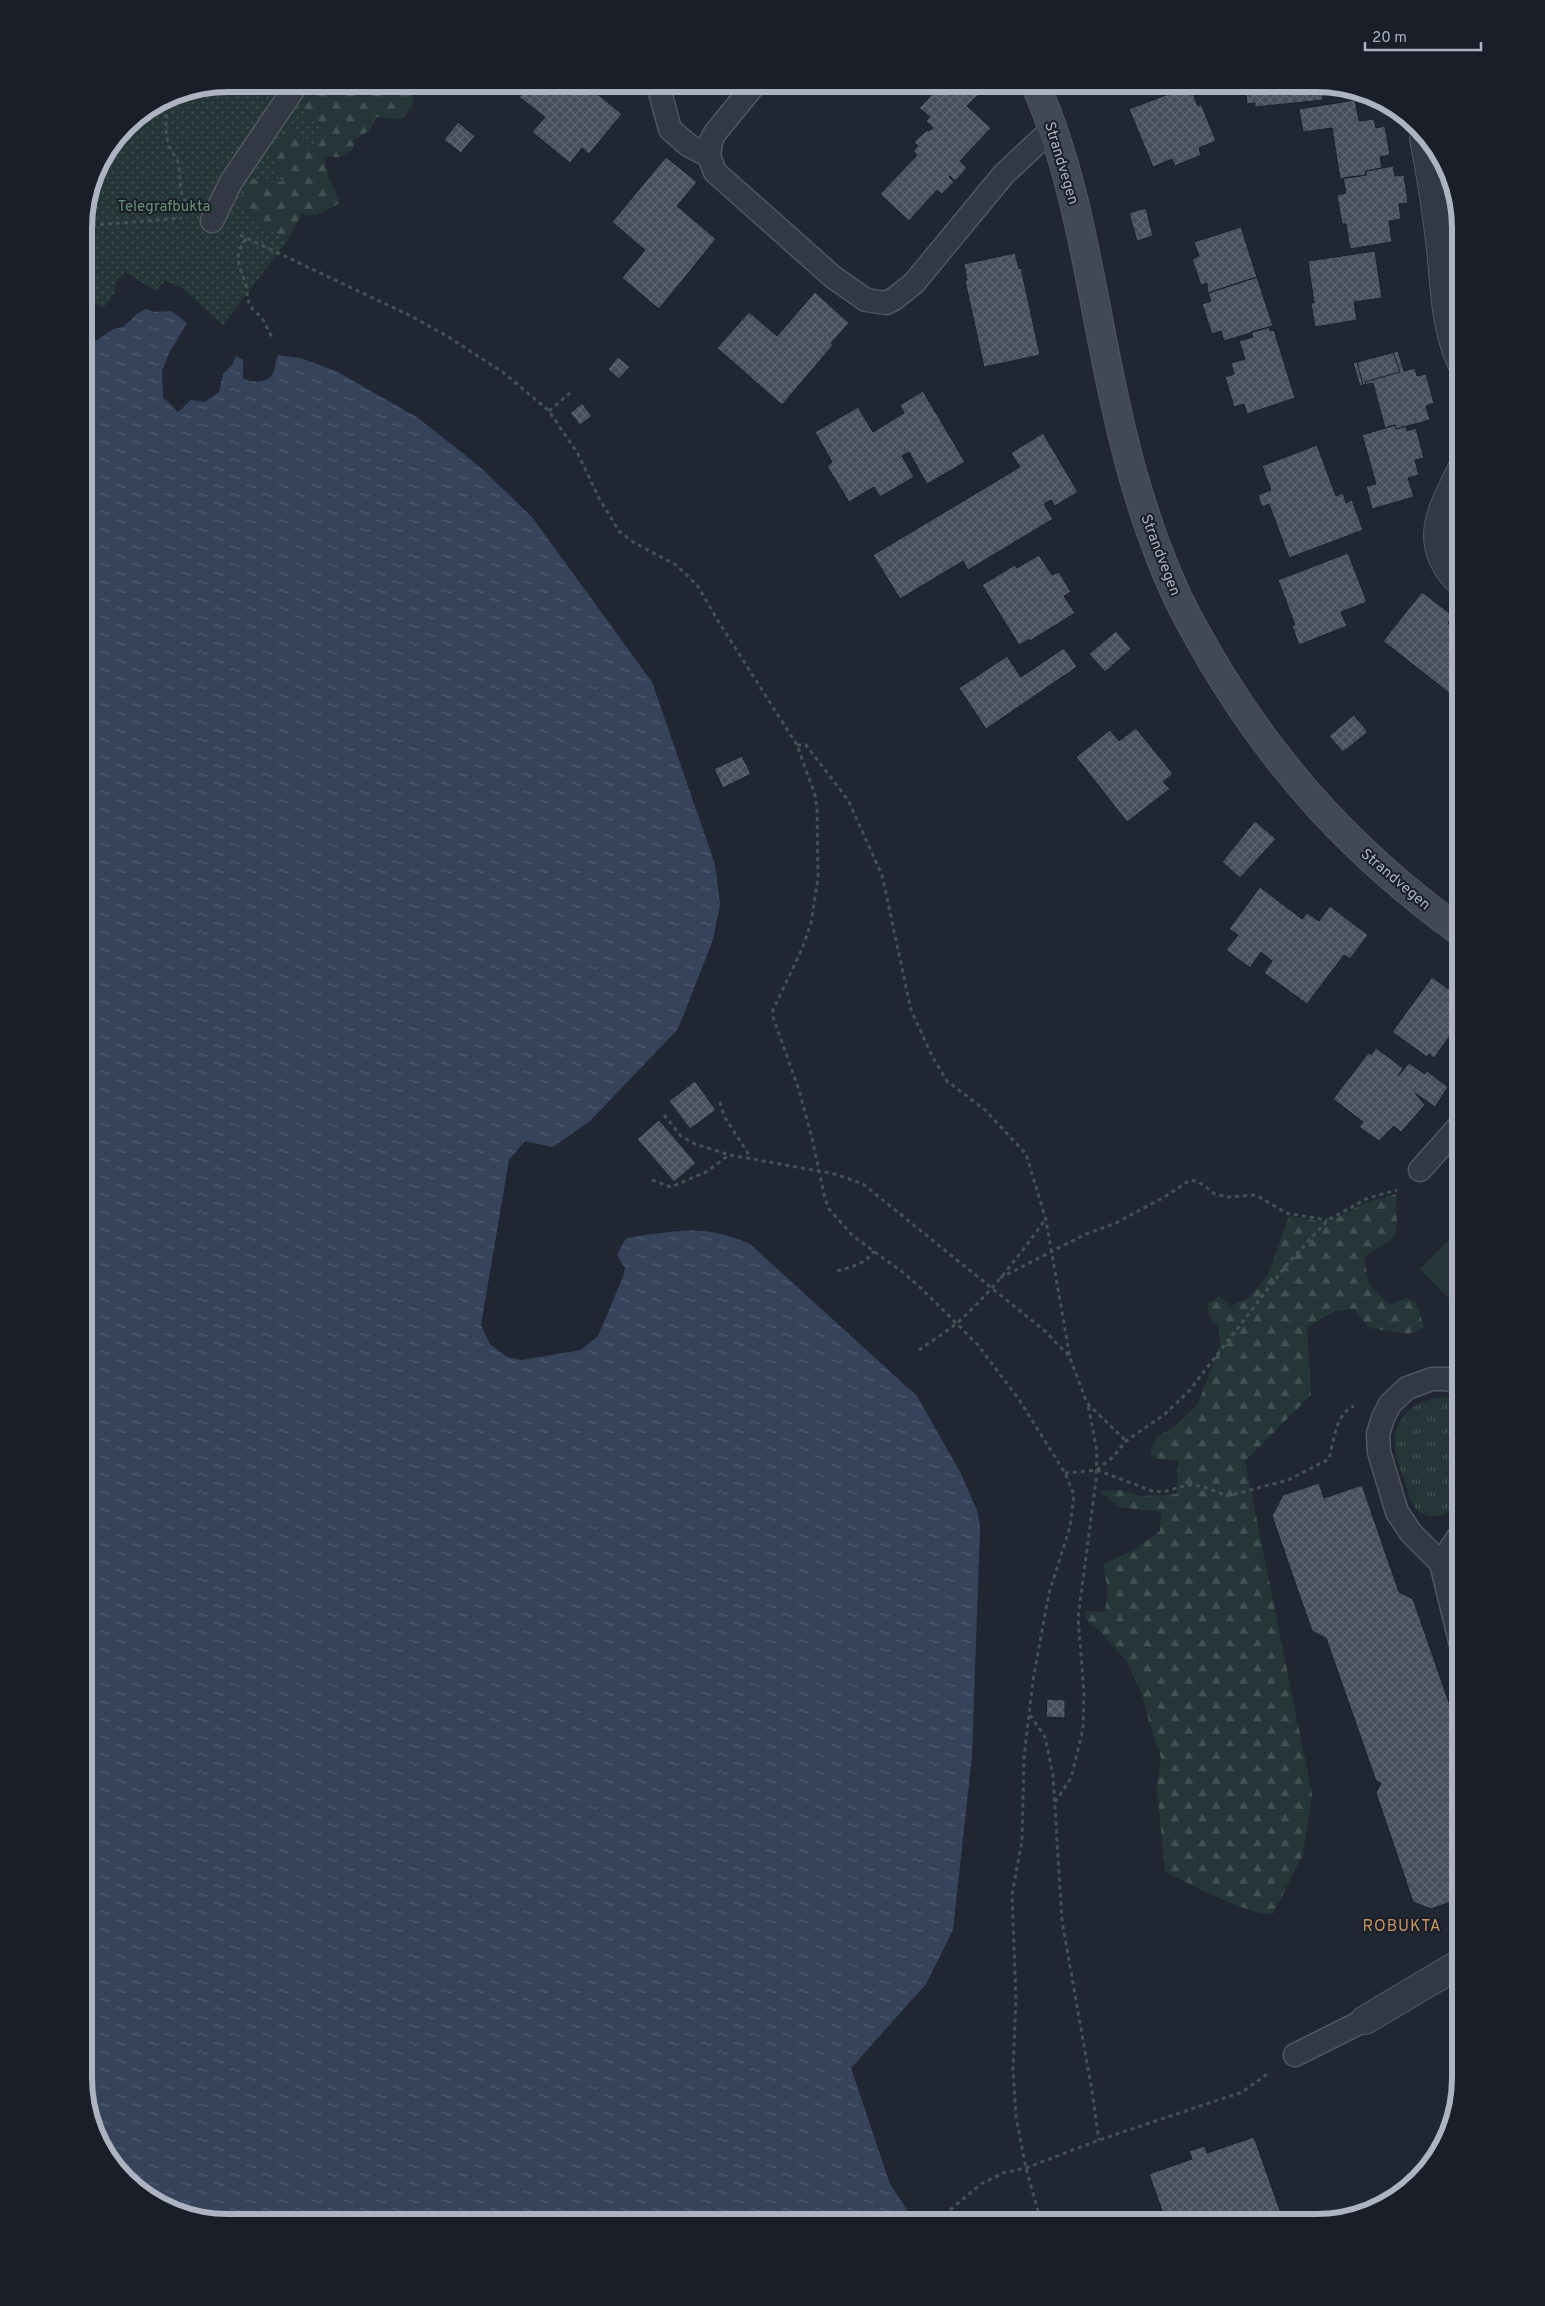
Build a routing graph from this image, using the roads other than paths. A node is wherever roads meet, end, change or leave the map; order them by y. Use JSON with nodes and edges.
{"nodes":[{"id":1,"x":291,"y":93,"type":"edge"},
{"id":2,"x":748,"y":93,"type":"edge"},
{"id":3,"x":1038,"y":93,"type":"edge"},
{"id":4,"x":661,"y":96,"type":"dead end"},
{"id":5,"x":1052,"y":129,"type":"junction"},
{"id":6,"x":1426,"y":147,"type":"edge"},
{"id":7,"x":709,"y":156,"type":"junction"},
{"id":8,"x":205,"y":220,"type":"road end"},
{"id":9,"x":1452,"y":332,"type":"edge"},
{"id":10,"x":1452,"y":490,"type":"edge"},
{"id":11,"x":1452,"y":574,"type":"edge"},
{"id":12,"x":1452,"y":925,"type":"edge"},
{"id":13,"x":1452,"y":1134,"type":"edge"},
{"id":14,"x":1420,"y":1170,"type":"road end"},
{"id":15,"x":1452,"y":1381,"type":"edge"},
{"id":16,"x":1452,"y":1547,"type":"edge"},
{"id":17,"x":1442,"y":1563,"type":"junction"},
{"id":18,"x":1452,"y":1606,"type":"edge"},
{"id":19,"x":1452,"y":1968,"type":"edge"},
{"id":20,"x":1365,"y":2020,"type":"joint"},
{"id":21,"x":1295,"y":2054,"type":"road end"}],
"edges":[{"from":1,"to":8,"type":"lane"},
{"from":2,"to":7,"type":"lane"},
{"from":3,"to":5,"type":"street","name":"Strandvegen"},
{"from":4,"to":7,"type":"lane"},
{"from":5,"to":7,"type":"lane"},
{"from":5,"to":12,"type":"street","name":"Strandvegen"},
{"from":6,"to":9,"type":"street"},
{"from":10,"to":11,"type":"street"},
{"from":13,"to":14,"type":"lane"},
{"from":15,"to":17,"type":"lane"},
{"from":16,"to":17,"type":"lane"},
{"from":17,"to":18,"type":"lane"},
{"from":19,"to":20,"type":"street"},
{"from":20,"to":21,"type":"lane"}]}
